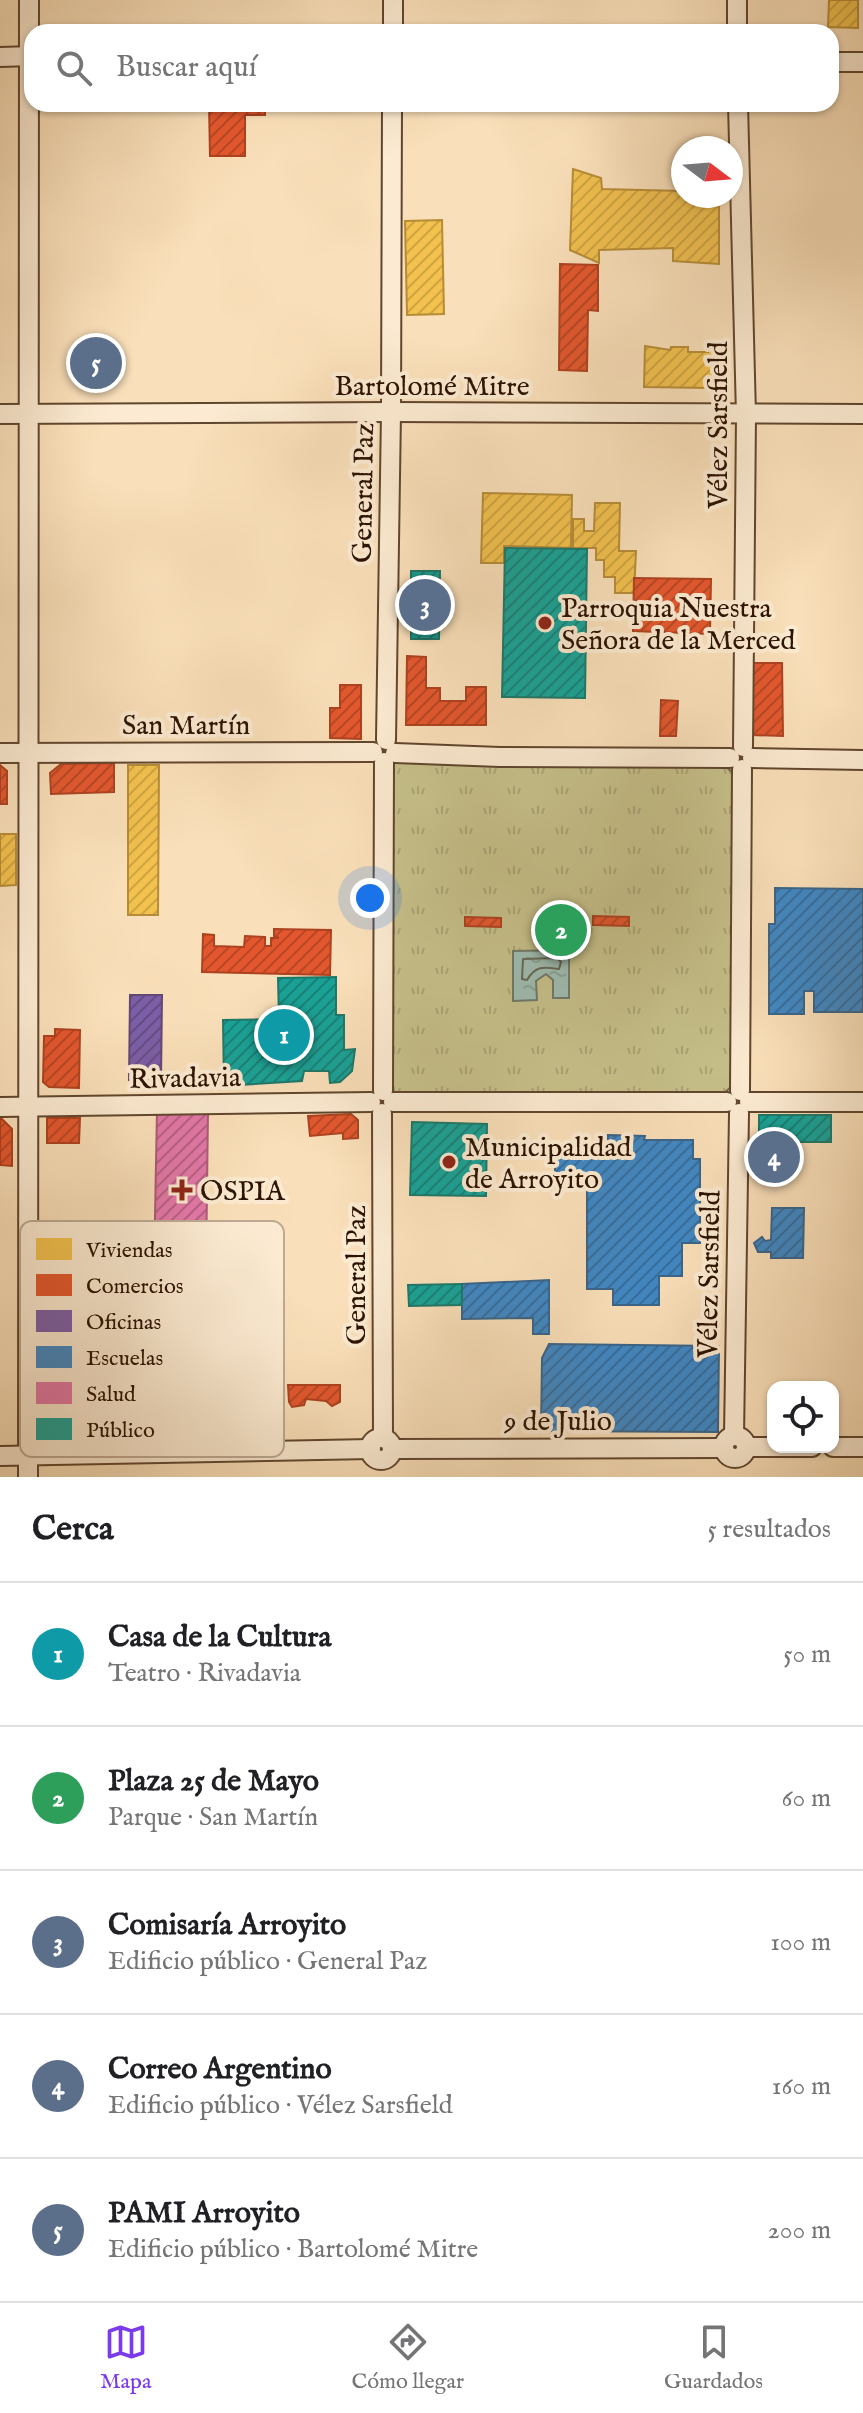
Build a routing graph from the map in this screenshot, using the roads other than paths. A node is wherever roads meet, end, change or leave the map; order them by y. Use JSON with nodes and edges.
{"nodes":[{"id":1,"x":29,"y":0,"type":"edge"},
{"id":2,"x":393,"y":0,"type":"edge"},
{"id":3,"x":737,"y":0,"type":"edge"},
{"id":4,"x":29,"y":24,"type":"edge"},
{"id":5,"x":393,"y":24,"type":"edge"},
{"id":6,"x":737,"y":24,"type":"edge"},
{"id":7,"x":24,"y":56,"type":"edge"},
{"id":8,"x":0,"y":57,"type":"edge"},
{"id":9,"x":839,"y":62,"type":"edge"},
{"id":10,"x":863,"y":62,"type":"edge"},
{"id":11,"x":30,"y":112,"type":"edge"},
{"id":12,"x":392,"y":112,"type":"edge"},
{"id":13,"x":738,"y":112,"type":"edge"},
{"id":14,"x":391,"y":412,"type":"junction"},
{"id":15,"x":0,"y":414,"type":"edge"},
{"id":16,"x":29,"y":414,"type":"junction"},
{"id":17,"x":863,"y":414,"type":"edge"},
{"id":18,"x":746,"y":415,"type":"junction"},
{"id":19,"x":384,"y":752,"type":"junction"},
{"id":20,"x":0,"y":753,"type":"edge"},
{"id":21,"x":29,"y":753,"type":"junction"},
{"id":22,"x":741,"y":758,"type":"junction"},
{"id":23,"x":863,"y":760,"type":"edge"},
{"id":24,"x":382,"y":1102,"type":"junction"},
{"id":25,"x":738,"y":1102,"type":"junction"},
{"id":26,"x":863,"y":1102,"type":"edge"},
{"id":27,"x":0,"y":1107,"type":"edge"},
{"id":28,"x":29,"y":1107,"type":"junction"},
{"id":29,"x":29,"y":1221,"type":"edge"},
{"id":30,"x":839,"y":1447,"type":"edge"},
{"id":31,"x":863,"y":1447,"type":"edge"},
{"id":32,"x":767,"y":1451,"type":"edge"},
{"id":33,"x":735,"y":1453,"type":"edge"},
{"id":34,"x":382,"y":1455,"type":"edge"},
{"id":35,"x":0,"y":1456,"type":"edge"},
{"id":36,"x":284,"y":1456,"type":"edge"},
{"id":37,"x":20,"y":1457,"type":"edge"},
{"id":38,"x":28,"y":1457,"type":"edge"},
{"id":39,"x":28,"y":1477,"type":"edge"}],
"edges":[{"from":1,"to":4,"type":"street"},
{"from":2,"to":5,"type":"street"},
{"from":3,"to":6,"type":"street"},
{"from":7,"to":8,"type":"street"},
{"from":9,"to":10,"type":"street"},
{"from":11,"to":16,"type":"street"},
{"from":12,"to":14,"type":"street","name":"General Paz"},
{"from":13,"to":18,"type":"street","name":"Vélez Sarsfield"},
{"from":14,"to":16,"type":"street","name":"Bartolomé Mitre"},
{"from":14,"to":18,"type":"street","name":"Bartolomé Mitre"},
{"from":14,"to":19,"type":"street","name":"General Paz"},
{"from":15,"to":16,"type":"street","name":"Bartolomé Mitre"},
{"from":16,"to":21,"type":"street"},
{"from":17,"to":18,"type":"street","name":"Bartolomé Mitre"},
{"from":18,"to":22,"type":"street","name":"Vélez Sarsfield"},
{"from":19,"to":21,"type":"street","name":"San Martín"},
{"from":19,"to":22,"type":"street","name":"San Martín"},
{"from":19,"to":24,"type":"street","name":"General Paz"},
{"from":20,"to":21,"type":"street","name":"San Martín"},
{"from":21,"to":28,"type":"street"},
{"from":22,"to":23,"type":"street","name":"San Martín"},
{"from":22,"to":25,"type":"street","name":"Vélez Sarsfield"},
{"from":24,"to":25,"type":"street","name":"Rivadavia"},
{"from":24,"to":28,"type":"street","name":"Rivadavia"},
{"from":24,"to":34,"type":"street","name":"General Paz"},
{"from":25,"to":26,"type":"street","name":"Rivadavia"},
{"from":25,"to":33,"type":"street","name":"Vélez Sarsfield"},
{"from":27,"to":28,"type":"street","name":"Rivadavia"},
{"from":28,"to":29,"type":"street"},
{"from":30,"to":31,"type":"street"},
{"from":32,"to":33,"type":"street","name":"9 de Julio"},
{"from":33,"to":34,"type":"street","name":"9 de Julio"},
{"from":34,"to":36,"type":"street","name":"9 de Julio"},
{"from":35,"to":37,"type":"street","name":"9 de Julio"},
{"from":38,"to":39,"type":"street"}]}
